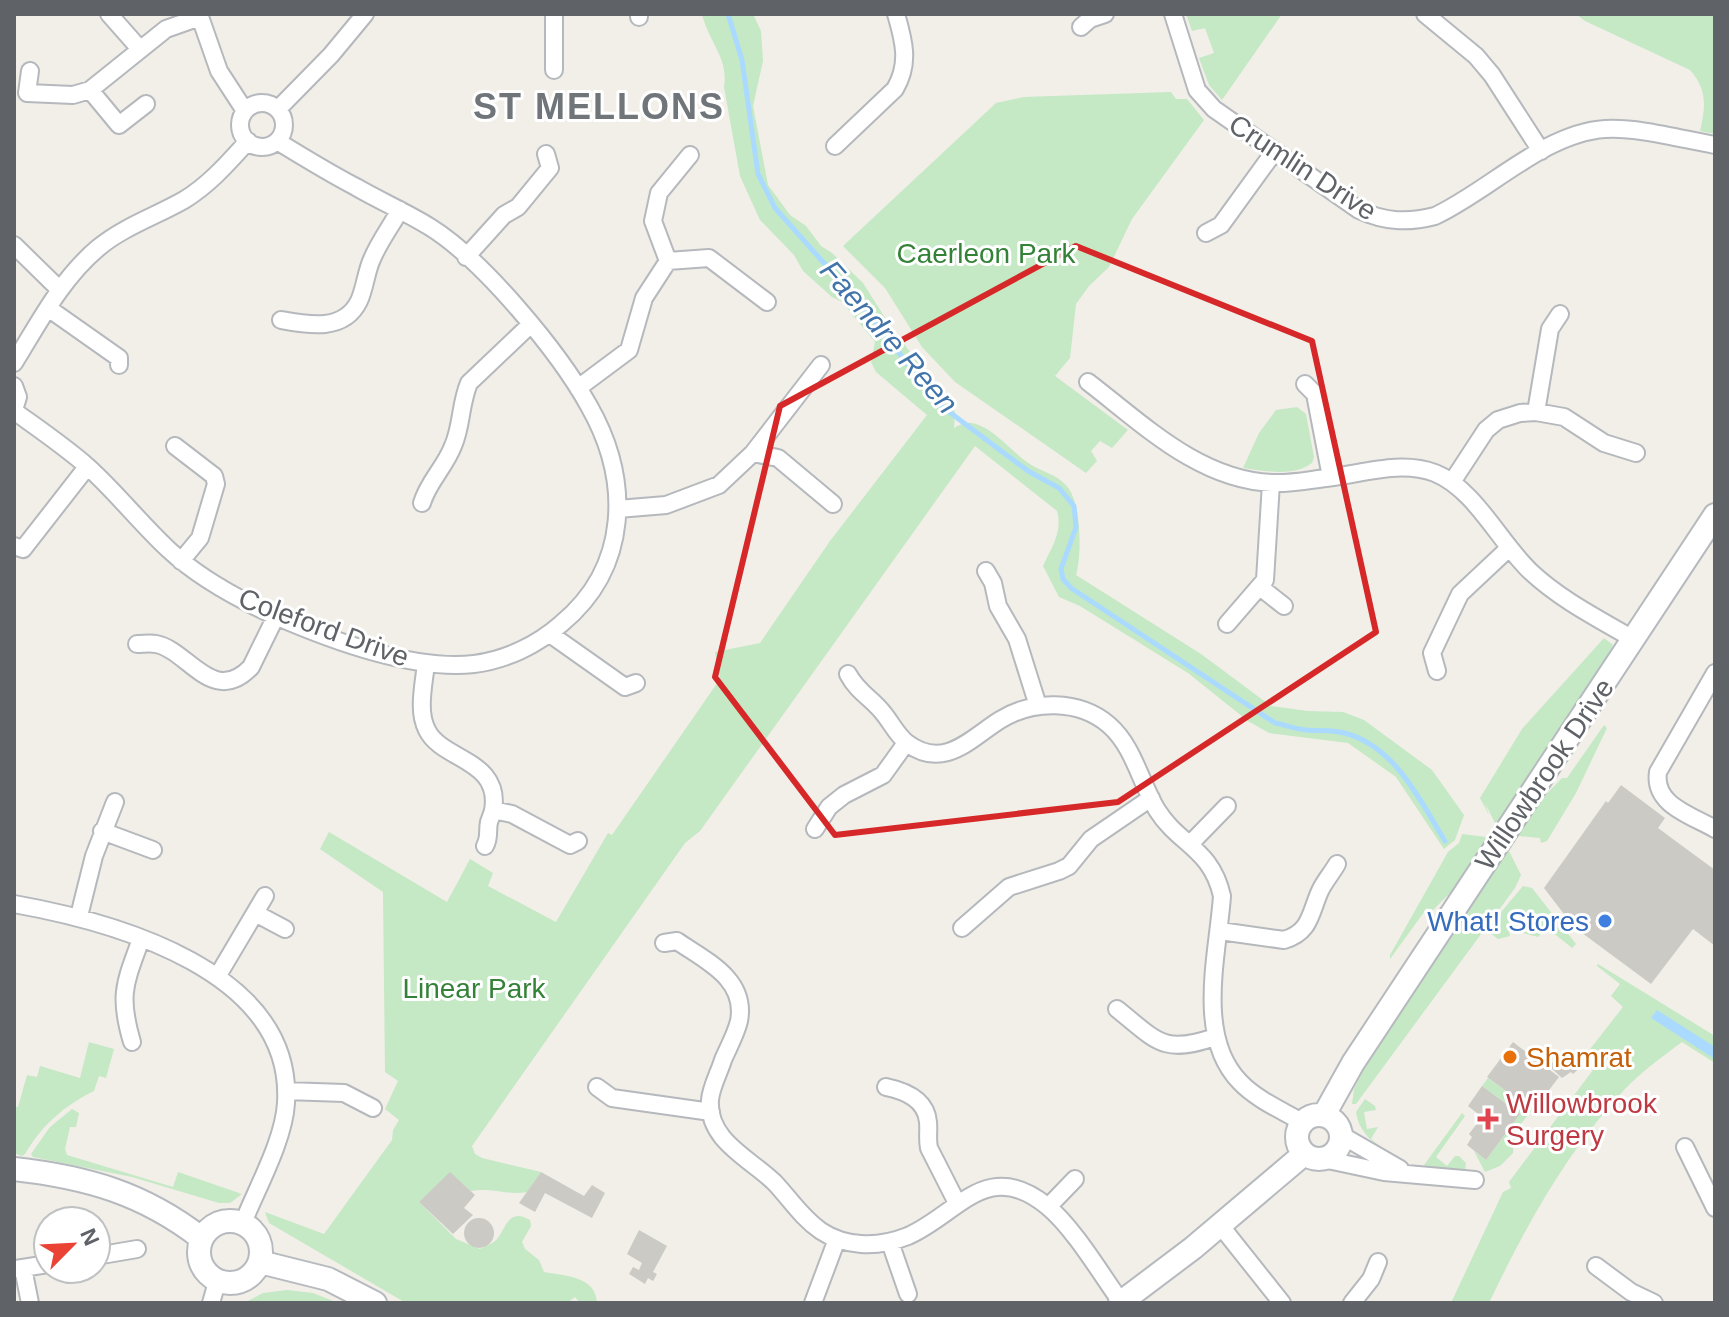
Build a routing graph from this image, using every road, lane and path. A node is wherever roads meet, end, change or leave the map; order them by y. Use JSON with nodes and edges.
{"nodes":[{"id":1,"x":109,"y":14,"type":"edge"},
{"id":2,"x":365,"y":14,"type":"edge"},
{"id":3,"x":554,"y":14,"type":"edge"},
{"id":4,"x":896,"y":14,"type":"edge"},
{"id":5,"x":1105,"y":14,"type":"edge"},
{"id":6,"x":1173,"y":14,"type":"edge"},
{"id":7,"x":1425,"y":14,"type":"edge"},
{"id":8,"x":200,"y":16,"type":"edge"},
{"id":9,"x":1081,"y":27,"type":"dead end"},
{"id":10,"x":139,"y":48,"type":"junction"},
{"id":11,"x":554,"y":70,"type":"dead end"},
{"id":12,"x":30,"y":71,"type":"dead end"},
{"id":13,"x":90,"y":90,"type":"junction"},
{"id":14,"x":146,"y":104,"type":"dead end"},
{"id":15,"x":278,"y":109,"type":"junction"},
{"id":16,"x":245,"y":111,"type":"junction"},
{"id":17,"x":248,"y":141,"type":"junction"},
{"id":18,"x":277,"y":141,"type":"junction"},
{"id":19,"x":1715,"y":145,"type":"edge"},
{"id":20,"x":835,"y":146,"type":"dead end"},
{"id":21,"x":1541,"y":151,"type":"junction"},
{"id":22,"x":1274,"y":152,"type":"junction"},
{"id":23,"x":546,"y":154,"type":"dead end"},
{"id":24,"x":690,"y":155,"type":"dead end"},
{"id":25,"x":400,"y":210,"type":"junction"},
{"id":26,"x":1206,"y":233,"type":"dead end"},
{"id":27,"x":14,"y":245,"type":"edge"},
{"id":28,"x":466,"y":257,"type":"junction"},
{"id":29,"x":668,"y":261,"type":"junction"},
{"id":30,"x":60,"y":290,"type":"junction"},
{"id":31,"x":767,"y":302,"type":"dead end"},
{"id":32,"x":48,"y":308,"type":"junction"},
{"id":33,"x":1560,"y":314,"type":"dead end"},
{"id":34,"x":281,"y":320,"type":"dead end"},
{"id":35,"x":530,"y":325,"type":"junction"},
{"id":36,"x":14,"y":363,"type":"edge"},
{"id":37,"x":119,"y":365,"type":"dead end"},
{"id":38,"x":821,"y":365,"type":"dead end"},
{"id":39,"x":1088,"y":382,"type":"dead end"},
{"id":40,"x":1305,"y":384,"type":"dead end"},
{"id":41,"x":14,"y":386,"type":"edge"},
{"id":42,"x":578,"y":388,"type":"junction"},
{"id":43,"x":14,"y":411,"type":"edge"},
{"id":44,"x":1536,"y":412,"type":"junction"},
{"id":45,"x":175,"y":446,"type":"dead end"},
{"id":46,"x":753,"y":453,"type":"junction"},
{"id":47,"x":1636,"y":453,"type":"dead end"},
{"id":48,"x":87,"y":467,"type":"junction"},
{"id":49,"x":1331,"y":477,"type":"junction"},
{"id":50,"x":1452,"y":482,"type":"junction"},
{"id":51,"x":1271,"y":483,"type":"junction"},
{"id":52,"x":422,"y":503,"type":"dead end"},
{"id":53,"x":833,"y":504,"type":"dead end"},
{"id":54,"x":618,"y":509,"type":"junction"},
{"id":55,"x":1715,"y":515,"type":"edge"},
{"id":56,"x":14,"y":546,"type":"edge"},
{"id":57,"x":1508,"y":549,"type":"junction"},
{"id":58,"x":181,"y":561,"type":"junction"},
{"id":59,"x":986,"y":571,"type":"dead end"},
{"id":60,"x":1260,"y":587,"type":"junction"},
{"id":61,"x":1284,"y":606,"type":"dead end"},
{"id":62,"x":276,"y":616,"type":"junction"},
{"id":63,"x":1227,"y":624,"type":"dead end"},
{"id":64,"x":550,"y":634,"type":"junction"},
{"id":65,"x":1633,"y":639,"type":"junction"},
{"id":66,"x":137,"y":644,"type":"dead end"},
{"id":67,"x":426,"y":663,"type":"junction"},
{"id":68,"x":1437,"y":671,"type":"dead end"},
{"id":69,"x":1715,"y":673,"type":"edge"},
{"id":70,"x":848,"y":674,"type":"dead end"},
{"id":71,"x":636,"y":683,"type":"dead end"},
{"id":72,"x":1038,"y":706,"type":"junction"},
{"id":73,"x":906,"y":743,"type":"junction"},
{"id":74,"x":1151,"y":798,"type":"junction"},
{"id":75,"x":115,"y":802,"type":"dead end"},
{"id":76,"x":1227,"y":806,"type":"dead end"},
{"id":77,"x":493,"y":810,"type":"junction"},
{"id":78,"x":815,"y":829,"type":"dead end"},
{"id":79,"x":1715,"y":829,"type":"edge"},
{"id":80,"x":102,"y":831,"type":"junction"},
{"id":81,"x":578,"y":841,"type":"dead end"},
{"id":82,"x":1191,"y":843,"type":"junction"},
{"id":83,"x":485,"y":846,"type":"dead end"},
{"id":84,"x":153,"y":850,"type":"dead end"},
{"id":85,"x":1337,"y":864,"type":"dead end"},
{"id":86,"x":265,"y":896,"type":"dead end"},
{"id":87,"x":14,"y":904,"type":"edge"},
{"id":88,"x":255,"y":913,"type":"junction"},
{"id":89,"x":79,"y":916,"type":"junction"},
{"id":90,"x":962,"y":928,"type":"dead end"},
{"id":91,"x":285,"y":929,"type":"dead end"},
{"id":92,"x":1220,"y":931,"type":"junction"},
{"id":93,"x":141,"y":939,"type":"junction"},
{"id":94,"x":664,"y":943,"type":"dead end"},
{"id":95,"x":217,"y":977,"type":"junction"},
{"id":96,"x":1117,"y":1009,"type":"dead end"},
{"id":97,"x":1215,"y":1037,"type":"junction"},
{"id":98,"x":132,"y":1042,"type":"dead end"},
{"id":99,"x":597,"y":1087,"type":"dead end"},
{"id":100,"x":886,"y":1087,"type":"dead end"},
{"id":101,"x":286,"y":1091,"type":"junction"},
{"id":102,"x":373,"y":1108,"type":"dead end"},
{"id":103,"x":711,"y":1112,"type":"junction"},
{"id":104,"x":1313,"y":1119,"type":"junction"},
{"id":105,"x":1341,"y":1135,"type":"junction"},
{"id":106,"x":1685,"y":1147,"type":"dead end"},
{"id":107,"x":1314,"y":1156,"type":"junction"},
{"id":108,"x":14,"y":1169,"type":"edge"},
{"id":109,"x":1412,"y":1175,"type":"junction"},
{"id":110,"x":1075,"y":1179,"type":"dead end"},
{"id":111,"x":1475,"y":1180,"type":"dead end"},
{"id":112,"x":957,"y":1203,"type":"junction"},
{"id":113,"x":1048,"y":1207,"type":"junction"},
{"id":114,"x":1715,"y":1208,"type":"edge"},
{"id":115,"x":243,"y":1223,"type":"junction"},
{"id":116,"x":1220,"y":1225,"type":"junction"},
{"id":117,"x":201,"y":1238,"type":"junction"},
{"id":118,"x":837,"y":1239,"type":"junction"},
{"id":119,"x":890,"y":1242,"type":"junction"},
{"id":120,"x":137,"y":1249,"type":"dead end"},
{"id":121,"x":112,"y":1253,"type":"edge"},
{"id":122,"x":260,"y":1262,"type":"junction"},
{"id":123,"x":1378,"y":1262,"type":"dead end"},
{"id":124,"x":1596,"y":1266,"type":"dead end"},
{"id":125,"x":18,"y":1269,"type":"edge"},
{"id":126,"x":214,"y":1292,"type":"edge"},
{"id":127,"x":908,"y":1294,"type":"dead end"},
{"id":128,"x":30,"y":1303,"type":"edge"},
{"id":129,"x":375,"y":1303,"type":"edge"},
{"id":130,"x":813,"y":1303,"type":"edge"},
{"id":131,"x":1120,"y":1303,"type":"edge"},
{"id":132,"x":1282,"y":1303,"type":"edge"},
{"id":133,"x":1352,"y":1303,"type":"edge"},
{"id":134,"x":1654,"y":1303,"type":"edge"}],
"edges":[{"from":1,"to":10,"type":"street"},
{"from":2,"to":15,"type":"street"},
{"from":3,"to":11,"type":"street"},
{"from":4,"to":20,"type":"street"},
{"from":5,"to":9,"type":"street"},
{"from":6,"to":22,"type":"street","name":"Crumlin Drive"},
{"from":7,"to":21,"type":"street"},
{"from":8,"to":10,"type":"street"},
{"from":8,"to":16,"type":"street"},
{"from":10,"to":13,"type":"street"},
{"from":12,"to":13,"type":"street"},
{"from":13,"to":14,"type":"street"},
{"from":15,"to":16,"type":"street"},
{"from":15,"to":18,"type":"street"},
{"from":16,"to":17,"type":"street"},
{"from":17,"to":18,"type":"street"},
{"from":17,"to":30,"type":"street"},
{"from":18,"to":25,"type":"street","name":"Coleford Drive"},
{"from":19,"to":21,"type":"street","name":"Crumlin Drive"},
{"from":21,"to":22,"type":"street","name":"Crumlin Drive"},
{"from":22,"to":26,"type":"street"},
{"from":23,"to":28,"type":"street"},
{"from":24,"to":29,"type":"street"},
{"from":25,"to":28,"type":"street","name":"Coleford Drive"},
{"from":25,"to":34,"type":"street"},
{"from":27,"to":30,"type":"street"},
{"from":28,"to":35,"type":"street","name":"Coleford Drive"},
{"from":29,"to":31,"type":"street"},
{"from":29,"to":42,"type":"street"},
{"from":30,"to":32,"type":"street"},
{"from":32,"to":36,"type":"street"},
{"from":32,"to":37,"type":"street"},
{"from":33,"to":44,"type":"street"},
{"from":35,"to":42,"type":"street","name":"Coleford Drive"},
{"from":35,"to":52,"type":"street"},
{"from":38,"to":46,"type":"street"},
{"from":39,"to":51,"type":"street"},
{"from":40,"to":49,"type":"street"},
{"from":41,"to":43,"type":"street"},
{"from":42,"to":54,"type":"street","name":"Coleford Drive"},
{"from":43,"to":48,"type":"street","name":"Coleford Drive"},
{"from":44,"to":47,"type":"street"},
{"from":44,"to":50,"type":"street"},
{"from":45,"to":58,"type":"street"},
{"from":46,"to":53,"type":"street"},
{"from":46,"to":54,"type":"street"},
{"from":48,"to":56,"type":"street"},
{"from":48,"to":58,"type":"street","name":"Coleford Drive"},
{"from":49,"to":50,"type":"street"},
{"from":49,"to":51,"type":"street"},
{"from":50,"to":57,"type":"street"},
{"from":51,"to":60,"type":"street"},
{"from":54,"to":64,"type":"street","name":"Coleford Drive"},
{"from":55,"to":65,"type":"street","name":"Willowbrook Drive"},
{"from":57,"to":65,"type":"street"},
{"from":57,"to":68,"type":"street"},
{"from":58,"to":62,"type":"street","name":"Coleford Drive"},
{"from":59,"to":72,"type":"street"},
{"from":60,"to":61,"type":"street"},
{"from":60,"to":63,"type":"street"},
{"from":62,"to":66,"type":"street"},
{"from":62,"to":67,"type":"street","name":"Coleford Drive"},
{"from":64,"to":67,"type":"street","name":"Coleford Drive"},
{"from":64,"to":71,"type":"street"},
{"from":65,"to":104,"type":"street","name":"Willowbrook Drive"},
{"from":67,"to":77,"type":"street"},
{"from":69,"to":79,"type":"street"},
{"from":70,"to":73,"type":"street"},
{"from":72,"to":73,"type":"street"},
{"from":72,"to":74,"type":"street"},
{"from":73,"to":78,"type":"street"},
{"from":74,"to":82,"type":"street"},
{"from":74,"to":90,"type":"street"},
{"from":75,"to":80,"type":"street"},
{"from":76,"to":82,"type":"street"},
{"from":77,"to":81,"type":"street"},
{"from":77,"to":83,"type":"street"},
{"from":80,"to":84,"type":"street"},
{"from":80,"to":89,"type":"street"},
{"from":82,"to":92,"type":"street"},
{"from":85,"to":92,"type":"street"},
{"from":86,"to":88,"type":"street"},
{"from":87,"to":89,"type":"street"},
{"from":88,"to":91,"type":"street"},
{"from":88,"to":95,"type":"street"},
{"from":89,"to":93,"type":"street"},
{"from":92,"to":97,"type":"street"},
{"from":93,"to":95,"type":"street"},
{"from":93,"to":98,"type":"street"},
{"from":94,"to":103,"type":"street"},
{"from":95,"to":101,"type":"street"},
{"from":96,"to":97,"type":"street"},
{"from":97,"to":104,"type":"street"},
{"from":99,"to":103,"type":"street"},
{"from":100,"to":112,"type":"street"},
{"from":101,"to":102,"type":"street"},
{"from":101,"to":115,"type":"street"},
{"from":103,"to":118,"type":"street"},
{"from":104,"to":105,"type":"street"},
{"from":104,"to":107,"type":"street"},
{"from":105,"to":107,"type":"street"},
{"from":105,"to":109,"type":"street"},
{"from":106,"to":114,"type":"street"},
{"from":107,"to":109,"type":"street"},
{"from":107,"to":116,"type":"street"},
{"from":108,"to":117,"type":"street"},
{"from":109,"to":111,"type":"street"},
{"from":110,"to":113,"type":"street"},
{"from":112,"to":113,"type":"street"},
{"from":112,"to":119,"type":"street"},
{"from":113,"to":131,"type":"street"},
{"from":115,"to":117,"type":"street"},
{"from":115,"to":122,"type":"street"},
{"from":116,"to":131,"type":"street"},
{"from":116,"to":132,"type":"street"},
{"from":117,"to":126,"type":"street"},
{"from":118,"to":119,"type":"street"},
{"from":118,"to":130,"type":"street"},
{"from":119,"to":127,"type":"street"},
{"from":120,"to":121,"type":"street"},
{"from":122,"to":126,"type":"street"},
{"from":122,"to":129,"type":"street"},
{"from":123,"to":133,"type":"street"},
{"from":124,"to":134,"type":"street"},
{"from":125,"to":128,"type":"street"}]}
